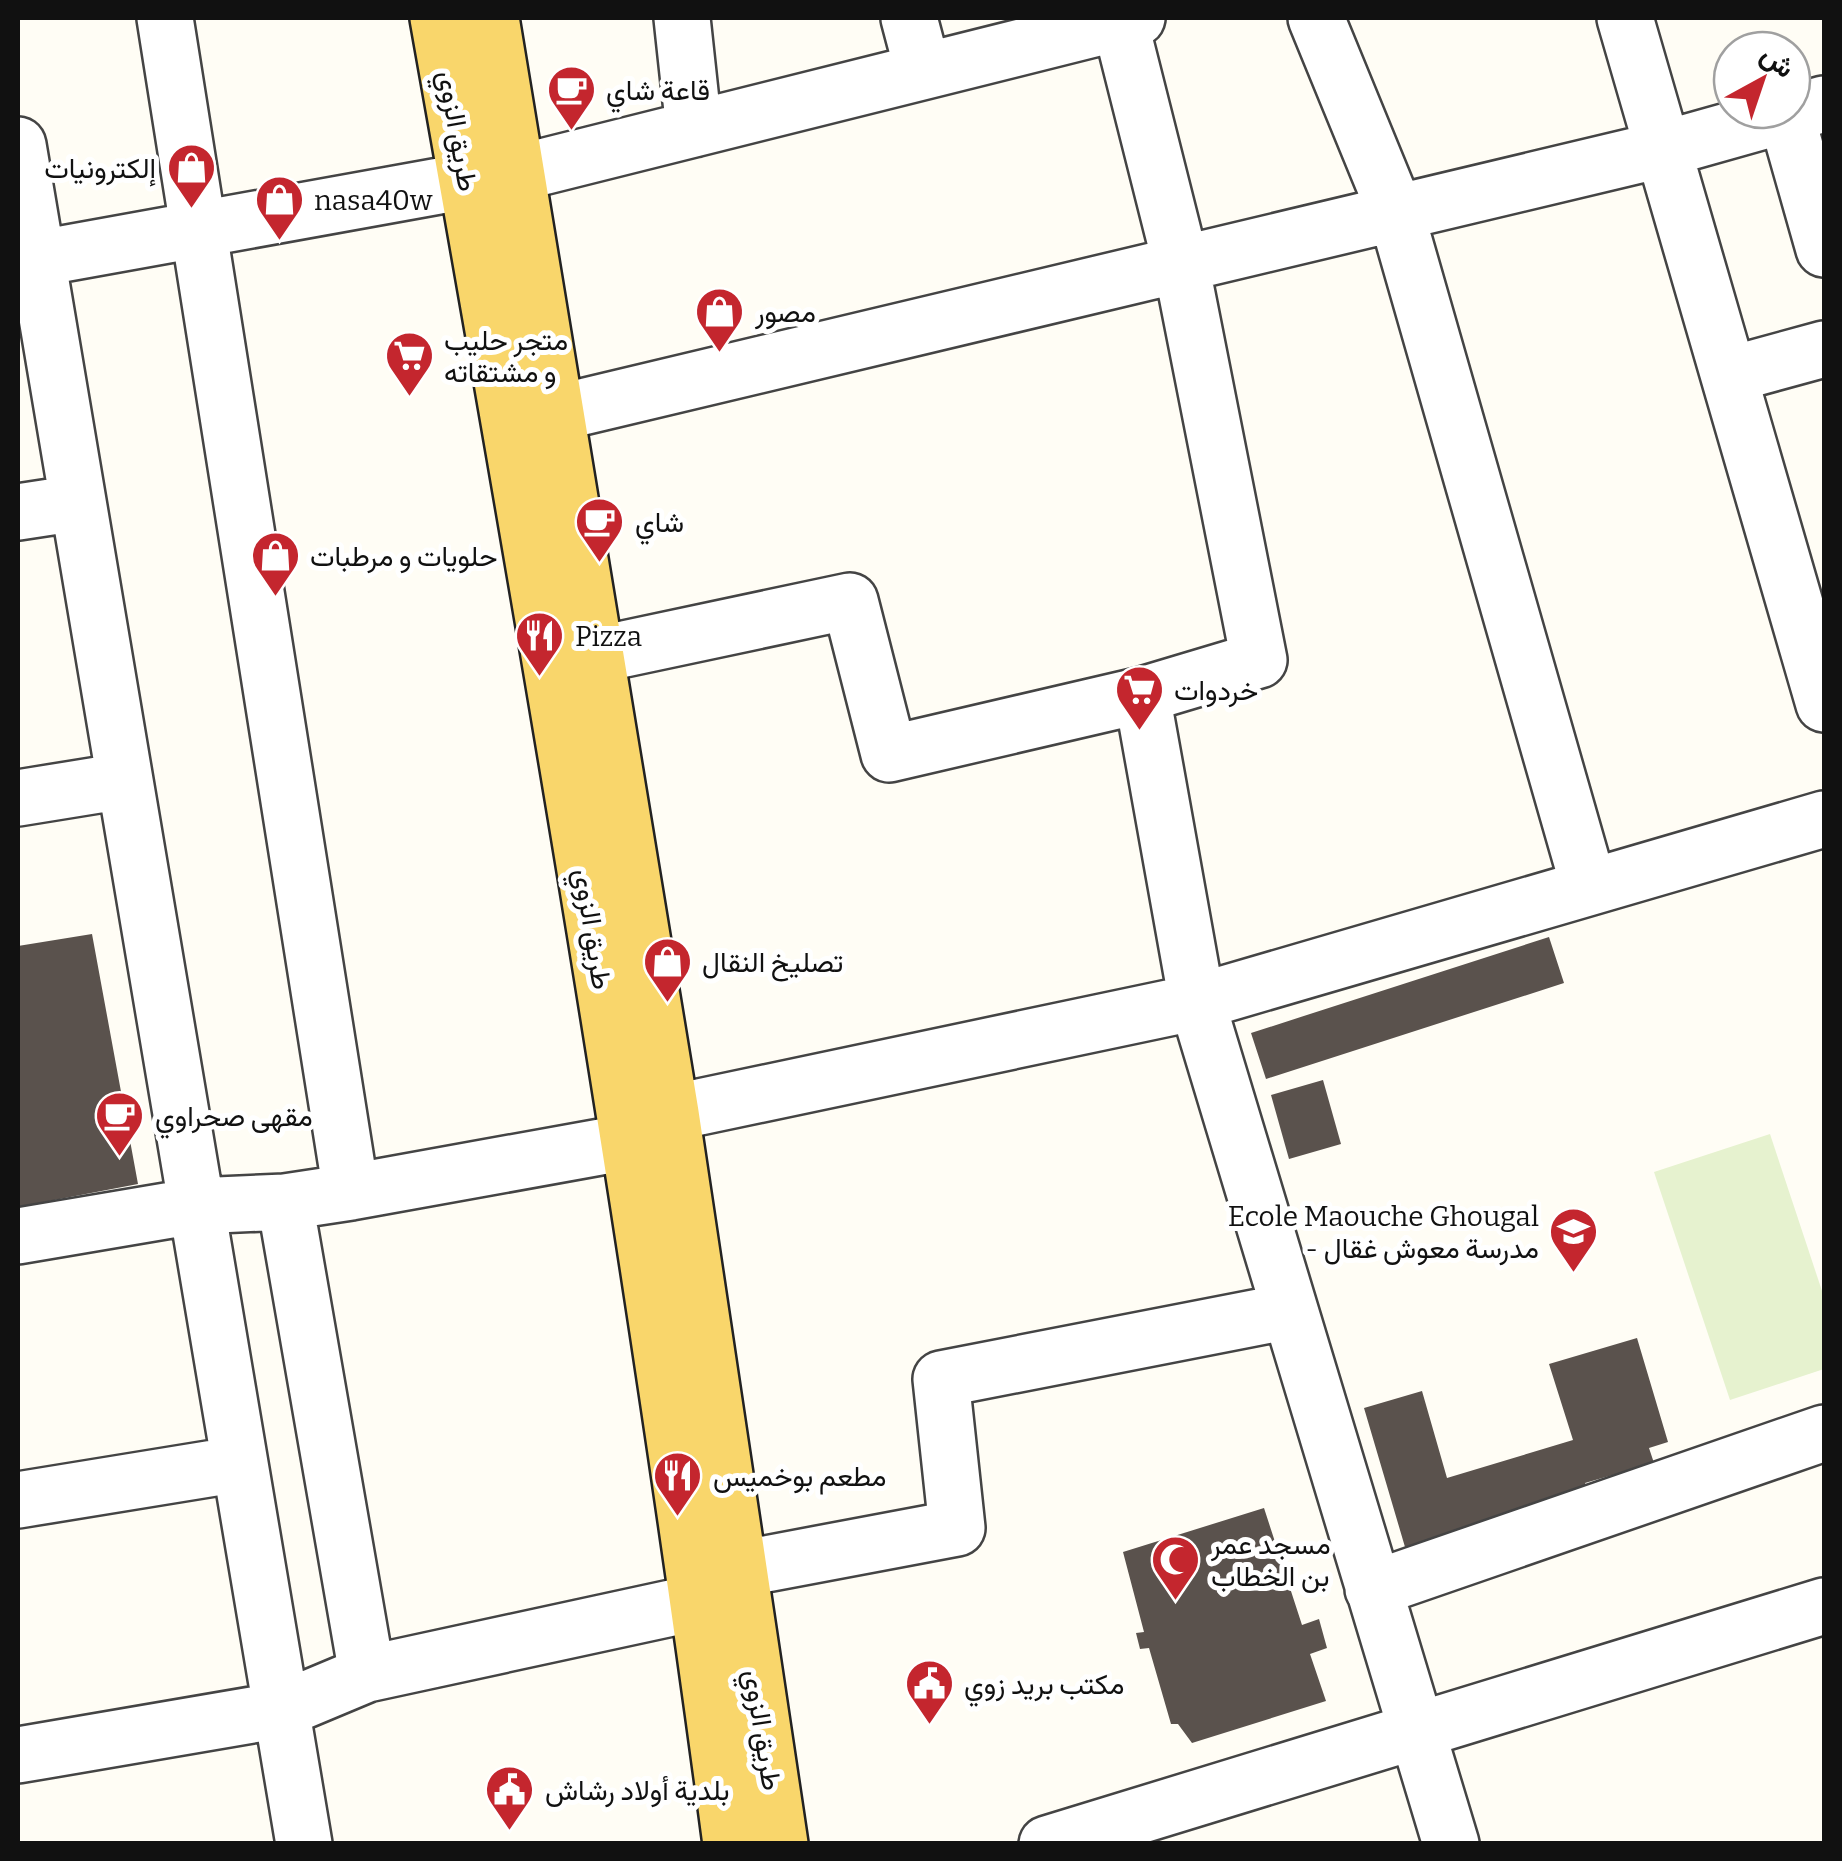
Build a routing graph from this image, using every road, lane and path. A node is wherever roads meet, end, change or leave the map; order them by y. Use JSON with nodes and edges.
{"nodes":[{"id":1,"x":165,"y":18,"type":"edge"},
{"id":2,"x":438,"y":18,"type":"edge"},
{"id":3,"x":491,"y":18,"type":"edge"},
{"id":4,"x":682,"y":18,"type":"edge"},
{"id":5,"x":909,"y":18,"type":"edge"},
{"id":6,"x":1316,"y":18,"type":"edge"},
{"id":7,"x":1625,"y":18,"type":"edge"},
{"id":8,"x":1128,"y":20,"type":"edge"},
{"id":9,"x":923,"y":71,"type":"junction"},
{"id":10,"x":694,"y":128,"type":"junction"},
{"id":11,"x":1731,"y":130,"type":"edge"},
{"id":12,"x":1808,"y":130,"type":"edge"},
{"id":13,"x":18,"y":145,"type":"edge"},
{"id":14,"x":1664,"y":149,"type":"junction"},
{"id":15,"x":492,"y":177,"type":"junction"},
{"id":16,"x":1396,"y":213,"type":"junction"},
{"id":17,"x":200,"y":232,"type":"junction"},
{"id":18,"x":1824,"y":250,"type":"edge"},
{"id":19,"x":27,"y":261,"type":"edge"},
{"id":20,"x":1181,"y":264,"type":"junction"},
{"id":21,"x":1824,"y":349,"type":"edge"},
{"id":22,"x":1729,"y":374,"type":"junction"},
{"id":23,"x":557,"y":413,"type":"junction"},
{"id":24,"x":77,"y":503,"type":"junction"},
{"id":25,"x":18,"y":512,"type":"edge"},
{"id":26,"x":596,"y":655,"type":"junction"},
{"id":27,"x":1142,"y":695,"type":"junction"},
{"id":28,"x":1824,"y":704,"type":"edge"},
{"id":29,"x":122,"y":781,"type":"junction"},
{"id":30,"x":18,"y":798,"type":"edge"},
{"id":31,"x":1824,"y":819,"type":"edge"},
{"id":32,"x":1589,"y":888,"type":"junction"},
{"id":33,"x":1197,"y":1002,"type":"junction"},
{"id":34,"x":649,"y":1128,"type":"junction"},
{"id":35,"x":351,"y":1192,"type":"junction"},
{"id":36,"x":285,"y":1202,"type":"junction"},
{"id":37,"x":195,"y":1206,"type":"junction"},
{"id":38,"x":18,"y":1236,"type":"edge"},
{"id":39,"x":1290,"y":1311,"type":"junction"},
{"id":40,"x":1824,"y":1433,"type":"edge"},
{"id":41,"x":239,"y":1464,"type":"junction"},
{"id":42,"x":18,"y":1500,"type":"edge"},
{"id":43,"x":719,"y":1586,"type":"junction"},
{"id":44,"x":1374,"y":1589,"type":"junction"},
{"id":45,"x":1824,"y":1606,"type":"edge"},
{"id":46,"x":367,"y":1674,"type":"junction"},
{"id":47,"x":281,"y":1710,"type":"junction"},
{"id":48,"x":1416,"y":1731,"type":"junction"},
{"id":49,"x":18,"y":1754,"type":"edge"},
{"id":50,"x":304,"y":1844,"type":"edge"},
{"id":51,"x":731,"y":1844,"type":"edge"},
{"id":52,"x":780,"y":1844,"type":"edge"},
{"id":53,"x":1046,"y":1844,"type":"edge"},
{"id":54,"x":1451,"y":1844,"type":"edge"}],
"edges":[{"from":1,"to":17,"type":"street"},
{"from":2,"to":15,"type":"main road","name":"طريق الزوي"},
{"from":3,"to":15,"type":"main road","name":"طريق الزوي"},
{"from":4,"to":10,"type":"street"},
{"from":5,"to":9,"type":"street"},
{"from":6,"to":16,"type":"street"},
{"from":7,"to":14,"type":"street"},
{"from":8,"to":9,"type":"street"},
{"from":8,"to":20,"type":"street"},
{"from":9,"to":10,"type":"street"},
{"from":10,"to":15,"type":"street"},
{"from":11,"to":14,"type":"street"},
{"from":12,"to":18,"type":"street"},
{"from":13,"to":19,"type":"street"},
{"from":14,"to":16,"type":"street"},
{"from":14,"to":22,"type":"street"},
{"from":15,"to":17,"type":"street"},
{"from":15,"to":23,"type":"main road","name":"طريق الزوي"},
{"from":15,"to":34,"type":"main road","name":"طريق الزوي"},
{"from":16,"to":20,"type":"street"},
{"from":16,"to":32,"type":"street"},
{"from":17,"to":19,"type":"street"},
{"from":17,"to":35,"type":"street"},
{"from":19,"to":24,"type":"street"},
{"from":20,"to":23,"type":"street"},
{"from":20,"to":27,"type":"street"},
{"from":21,"to":22,"type":"street"},
{"from":22,"to":28,"type":"street"},
{"from":23,"to":26,"type":"main road","name":"طريق الزوي"},
{"from":24,"to":25,"type":"street"},
{"from":24,"to":29,"type":"street"},
{"from":26,"to":27,"type":"street"},
{"from":26,"to":34,"type":"main road","name":"طريق الزوي"},
{"from":27,"to":33,"type":"street"},
{"from":29,"to":30,"type":"street"},
{"from":29,"to":37,"type":"street"},
{"from":31,"to":32,"type":"street"},
{"from":32,"to":33,"type":"street"},
{"from":33,"to":34,"type":"street"},
{"from":33,"to":39,"type":"street"},
{"from":34,"to":35,"type":"street"},
{"from":34,"to":43,"type":"main road","name":"طريق الزوي"},
{"from":35,"to":36,"type":"street"},
{"from":36,"to":37,"type":"street"},
{"from":36,"to":46,"type":"street"},
{"from":37,"to":38,"type":"street"},
{"from":37,"to":41,"type":"street"},
{"from":39,"to":43,"type":"street"},
{"from":39,"to":44,"type":"street"},
{"from":40,"to":44,"type":"street"},
{"from":41,"to":42,"type":"street"},
{"from":41,"to":47,"type":"street"},
{"from":43,"to":46,"type":"street"},
{"from":43,"to":51,"type":"main road","name":"طريق الزوي"},
{"from":43,"to":52,"type":"main road","name":"طريق الزوي"},
{"from":44,"to":48,"type":"street"},
{"from":45,"to":48,"type":"street"},
{"from":46,"to":47,"type":"street"},
{"from":47,"to":49,"type":"street"},
{"from":47,"to":50,"type":"street"},
{"from":48,"to":53,"type":"street"},
{"from":48,"to":54,"type":"street"}]}
